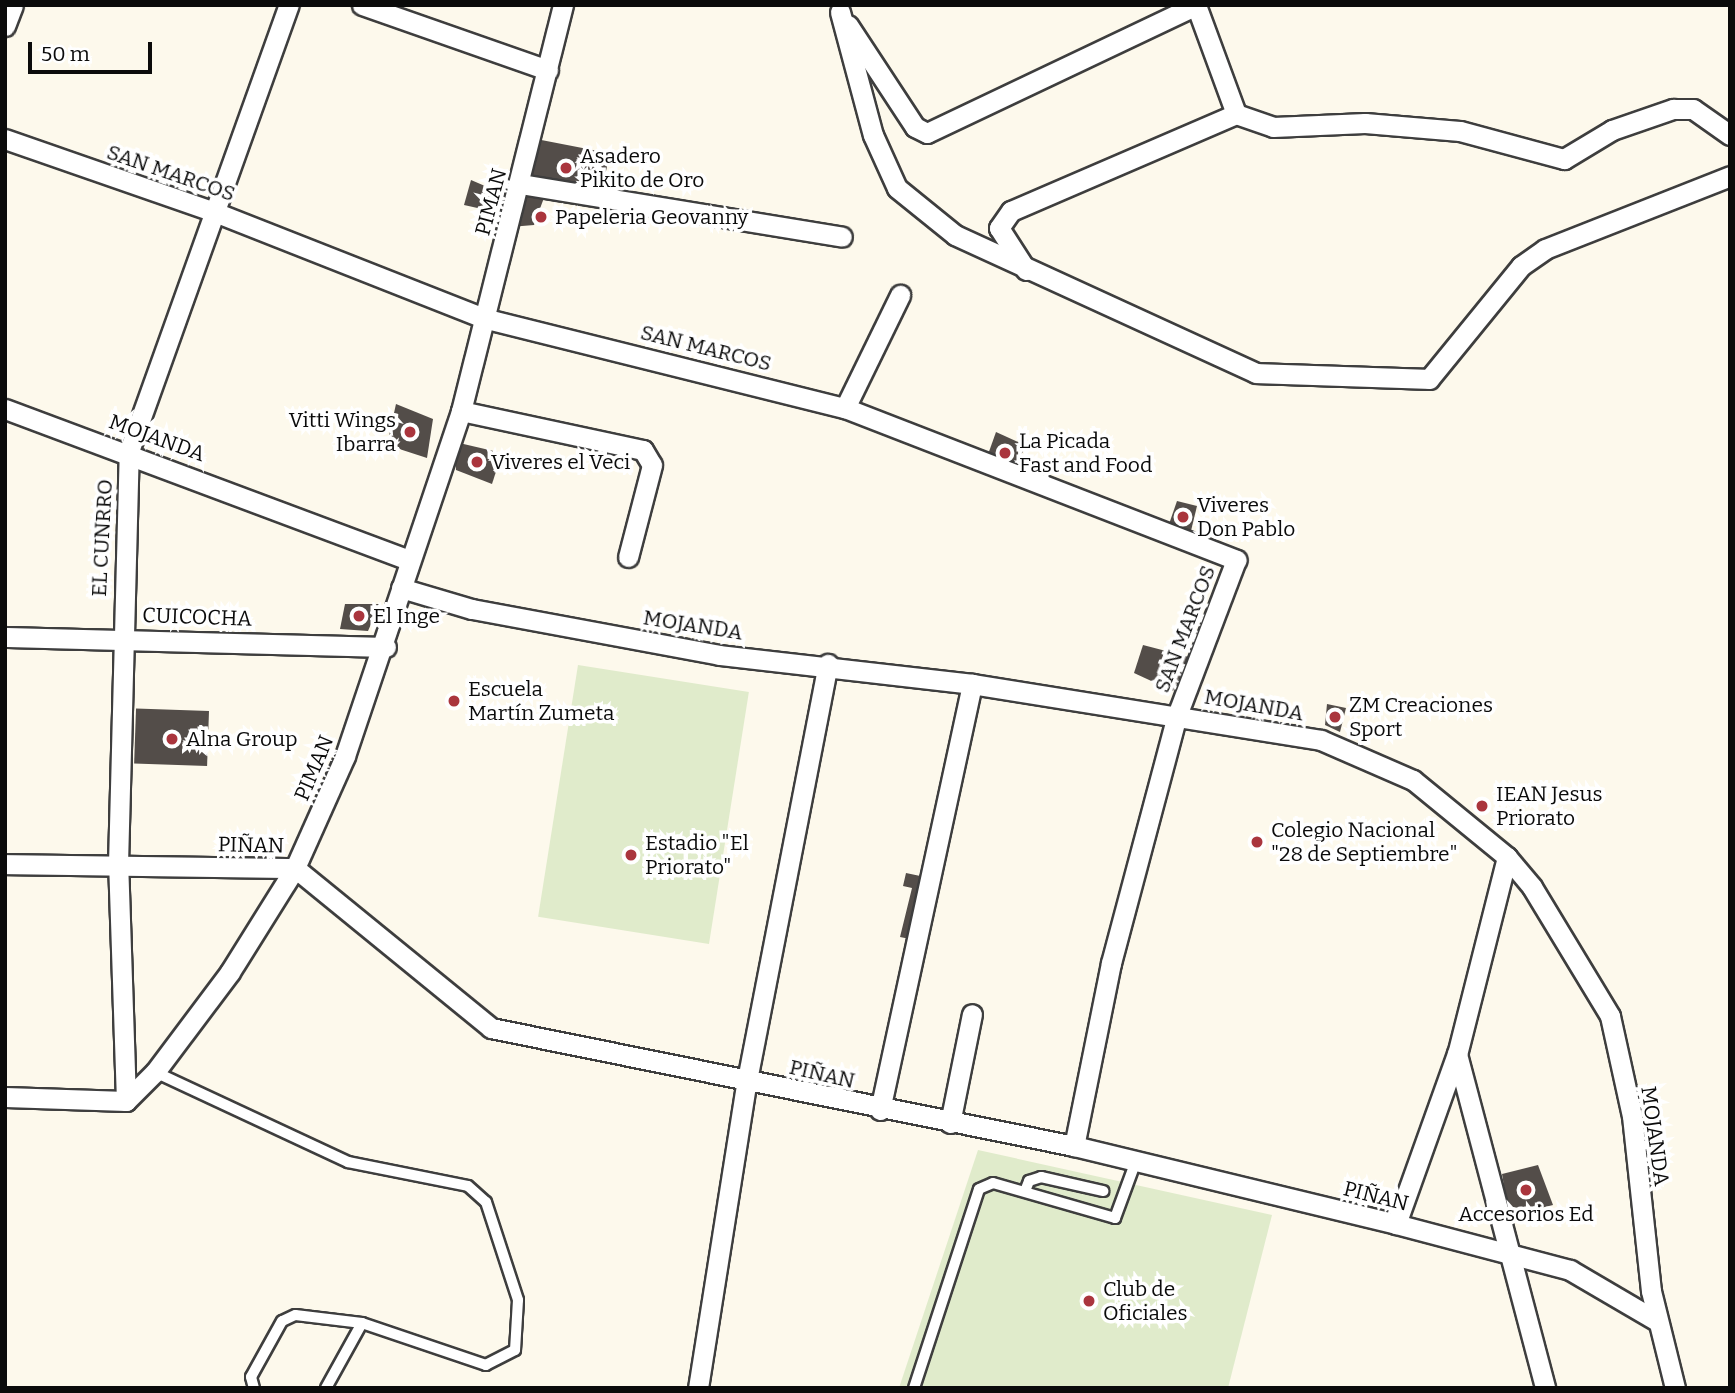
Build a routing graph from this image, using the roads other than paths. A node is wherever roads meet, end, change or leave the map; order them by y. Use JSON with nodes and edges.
{"nodes":[{"id":1,"x":13,"y":5,"type":"edge"},
{"id":2,"x":289,"y":5,"type":"edge"},
{"id":3,"x":362,"y":5,"type":"edge"},
{"id":4,"x":563,"y":5,"type":"edge"},
{"id":5,"x":1196,"y":5,"type":"edge"},
{"id":6,"x":837,"y":8,"type":"edge"},
{"id":7,"x":5,"y":26,"type":"edge"},
{"id":8,"x":548,"y":71,"type":"junction"},
{"id":9,"x":1236,"y":114,"type":"junction"},
{"id":10,"x":1730,"y":135,"type":"edge"},
{"id":11,"x":5,"y":139,"type":"edge"},
{"id":12,"x":1730,"y":176,"type":"edge"},
{"id":13,"x":520,"y":184,"type":"junction"},
{"id":14,"x":212,"y":211,"type":"junction"},
{"id":15,"x":842,"y":237,"type":"dead end"},
{"id":16,"x":1026,"y":270,"type":"junction"},
{"id":17,"x":900,"y":295,"type":"dead end"},
{"id":18,"x":483,"y":318,"type":"junction"},
{"id":19,"x":845,"y":408,"type":"junction"},
{"id":20,"x":5,"y":409,"type":"edge"},
{"id":21,"x":461,"y":411,"type":"junction"},
{"id":22,"x":129,"y":451,"type":"junction"},
{"id":23,"x":628,"y":556,"type":"dead end"},
{"id":24,"x":409,"y":560,"type":"junction"},
{"id":25,"x":401,"y":588,"type":"junction"},
{"id":26,"x":5,"y":637,"type":"edge"},
{"id":27,"x":121,"y":637,"type":"junction"},
{"id":28,"x":386,"y":647,"type":"junction"},
{"id":29,"x":828,"y":664,"type":"junction"},
{"id":30,"x":972,"y":684,"type":"junction"},
{"id":31,"x":1177,"y":715,"type":"junction"},
{"id":32,"x":1507,"y":858,"type":"junction"},
{"id":33,"x":5,"y":864,"type":"edge"},
{"id":34,"x":118,"y":864,"type":"junction"},
{"id":35,"x":295,"y":868,"type":"junction"},
{"id":36,"x":972,"y":1014,"type":"dead end"},
{"id":37,"x":1457,"y":1054,"type":"junction"},
{"id":38,"x":155,"y":1072,"type":"junction"},
{"id":39,"x":747,"y":1080,"type":"junction"},
{"id":40,"x":5,"y":1097,"type":"edge"},
{"id":41,"x":126,"y":1101,"type":"junction"},
{"id":42,"x":880,"y":1110,"type":"junction"},
{"id":43,"x":950,"y":1123,"type":"junction"},
{"id":44,"x":1074,"y":1146,"type":"junction"},
{"id":45,"x":1136,"y":1161,"type":"junction"},
{"id":46,"x":1025,"y":1191,"type":"junction"},
{"id":47,"x":1103,"y":1191,"type":"dead end"},
{"id":48,"x":1396,"y":1224,"type":"junction"},
{"id":49,"x":1511,"y":1258,"type":"junction"},
{"id":50,"x":1657,"y":1321,"type":"junction"},
{"id":51,"x":362,"y":1323,"type":"junction"},
{"id":52,"x":254,"y":1388,"type":"edge"},
{"id":53,"x":326,"y":1388,"type":"edge"},
{"id":54,"x":698,"y":1388,"type":"edge"},
{"id":55,"x":914,"y":1388,"type":"edge"},
{"id":56,"x":1545,"y":1388,"type":"edge"},
{"id":57,"x":1675,"y":1388,"type":"edge"}],
"edges":[{"from":1,"to":7,"type":"street"},
{"from":2,"to":14,"type":"street","name":"EL CUNRRO"},
{"from":3,"to":8,"type":"street"},
{"from":4,"to":8,"type":"street","name":"PIMAN"},
{"from":5,"to":6,"type":"street"},
{"from":5,"to":9,"type":"street"},
{"from":6,"to":16,"type":"street"},
{"from":8,"to":13,"type":"street","name":"PIMAN"},
{"from":9,"to":10,"type":"street"},
{"from":9,"to":16,"type":"street"},
{"from":11,"to":14,"type":"street","name":"SAN MARCOS"},
{"from":12,"to":16,"type":"street"},
{"from":13,"to":15,"type":"street"},
{"from":13,"to":18,"type":"street","name":"PIMAN"},
{"from":14,"to":18,"type":"street","name":"SAN MARCOS"},
{"from":14,"to":22,"type":"street","name":"EL CUNRRO"},
{"from":17,"to":19,"type":"street"},
{"from":18,"to":19,"type":"street","name":"SAN MARCOS"},
{"from":18,"to":21,"type":"street","name":"PIMAN"},
{"from":19,"to":31,"type":"street","name":"SAN MARCOS"},
{"from":20,"to":22,"type":"street","name":"MOJANDA"},
{"from":21,"to":23,"type":"street"},
{"from":21,"to":24,"type":"street","name":"PIMAN"},
{"from":22,"to":24,"type":"street","name":"MOJANDA"},
{"from":22,"to":27,"type":"street","name":"EL CUNRRO"},
{"from":24,"to":25,"type":"street","name":"PIMAN"},
{"from":25,"to":28,"type":"street","name":"PIMAN"},
{"from":25,"to":29,"type":"street","name":"MOJANDA"},
{"from":26,"to":27,"type":"street","name":"CUICOCHA"},
{"from":27,"to":28,"type":"street","name":"CUICOCHA"},
{"from":27,"to":34,"type":"street","name":"EL CUNRRO"},
{"from":28,"to":35,"type":"street","name":"PIMAN"},
{"from":29,"to":30,"type":"street","name":"MOJANDA"},
{"from":29,"to":39,"type":"street"},
{"from":30,"to":31,"type":"street","name":"MOJANDA"},
{"from":30,"to":42,"type":"street"},
{"from":31,"to":32,"type":"street","name":"MOJANDA"},
{"from":31,"to":44,"type":"street"},
{"from":32,"to":37,"type":"street"},
{"from":32,"to":50,"type":"street","name":"MOJANDA"},
{"from":33,"to":34,"type":"street","name":"PIÑAN"},
{"from":34,"to":35,"type":"street","name":"PIÑAN"},
{"from":34,"to":41,"type":"street","name":"EL CUNRRO"},
{"from":35,"to":38,"type":"street","name":"PIMAN"},
{"from":35,"to":39,"type":"street","name":"PIÑAN"},
{"from":36,"to":43,"type":"street"},
{"from":37,"to":48,"type":"street"},
{"from":37,"to":49,"type":"street"},
{"from":38,"to":41,"type":"street","name":"PIMAN"},
{"from":38,"to":51,"type":"lane"},
{"from":39,"to":42,"type":"street","name":"PIÑAN"},
{"from":39,"to":54,"type":"street"},
{"from":40,"to":41,"type":"street"},
{"from":42,"to":43,"type":"street","name":"PIÑAN"},
{"from":43,"to":44,"type":"street","name":"PIÑAN"},
{"from":44,"to":45,"type":"street","name":"PIÑAN"},
{"from":45,"to":46,"type":"lane"},
{"from":45,"to":48,"type":"street","name":"PIÑAN"},
{"from":46,"to":47,"type":"lane"},
{"from":46,"to":55,"type":"lane"},
{"from":48,"to":49,"type":"street","name":"PIÑAN"},
{"from":49,"to":50,"type":"street","name":"PIÑAN"},
{"from":49,"to":56,"type":"street"},
{"from":50,"to":57,"type":"street","name":"MOJANDA"},
{"from":51,"to":52,"type":"lane"},
{"from":51,"to":53,"type":"lane"}]}
